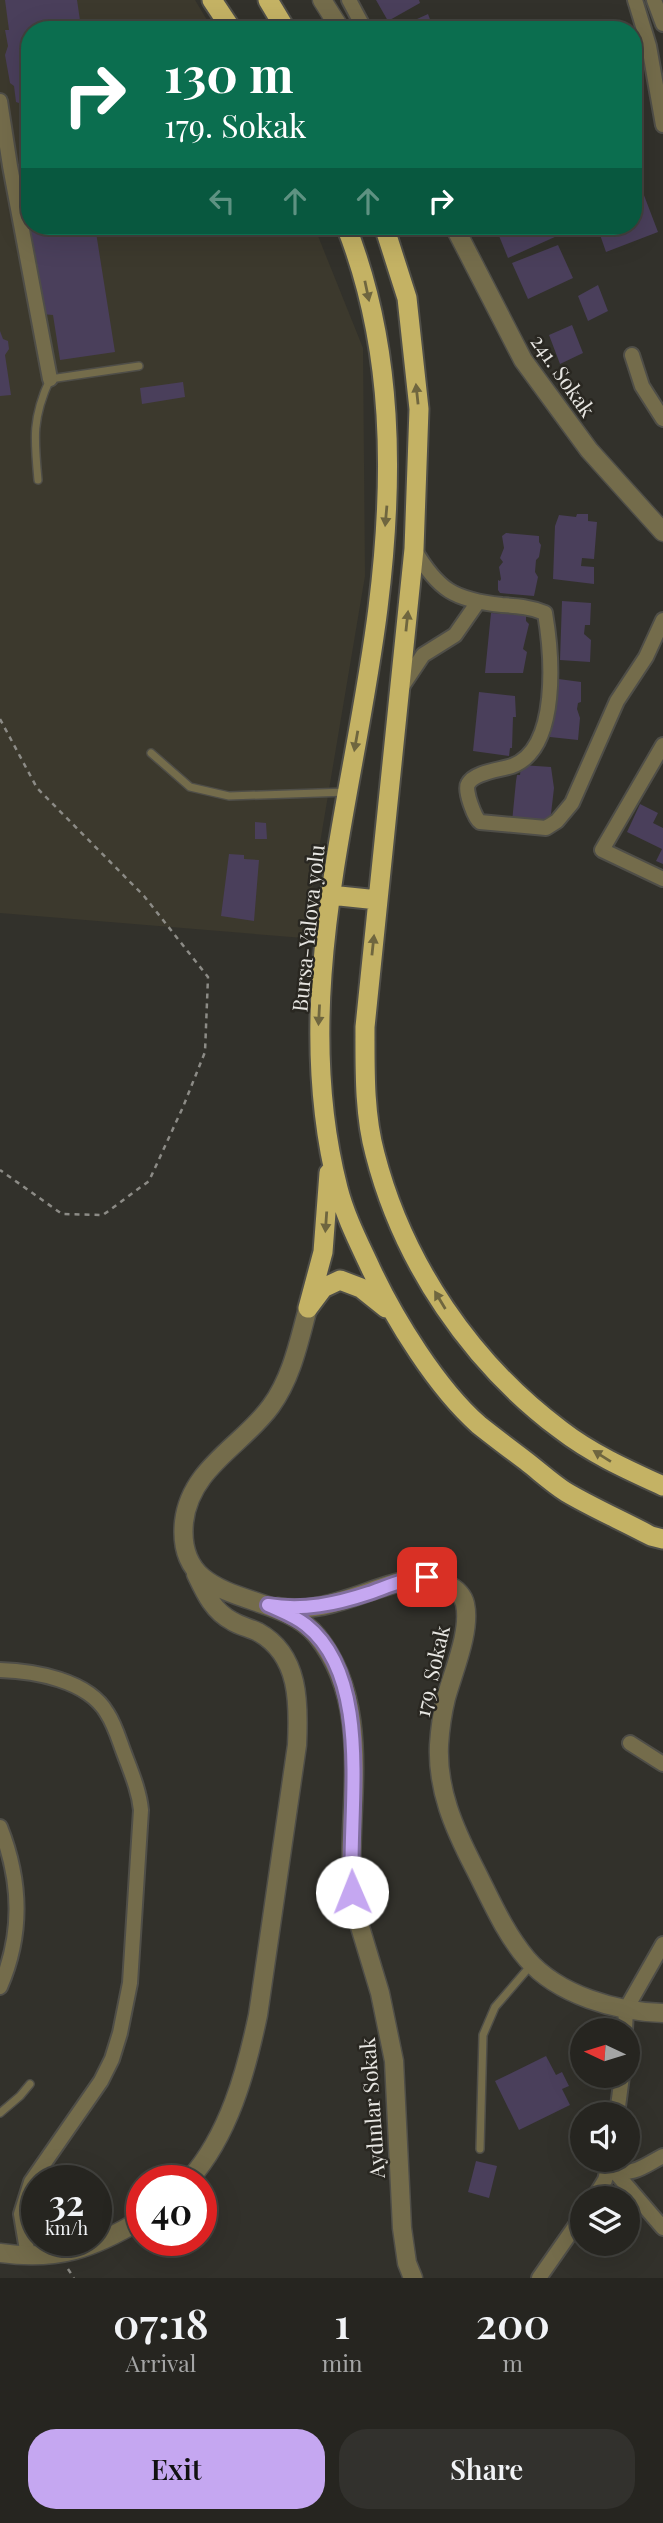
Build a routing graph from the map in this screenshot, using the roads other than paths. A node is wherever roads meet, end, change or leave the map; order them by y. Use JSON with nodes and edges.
{"nodes":[{"id":1,"x":212,"y":0,"type":"edge"},
{"id":2,"x":268,"y":0,"type":"edge"},
{"id":3,"x":323,"y":0,"type":"edge"},
{"id":4,"x":349,"y":0,"type":"edge"},
{"id":5,"x":635,"y":0,"type":"edge"},
{"id":6,"x":654,"y":0,"type":"edge"},
{"id":7,"x":226,"y":21,"type":"edge"},
{"id":8,"x":281,"y":21,"type":"edge"},
{"id":9,"x":336,"y":21,"type":"edge"},
{"id":10,"x":360,"y":21,"type":"edge"},
{"id":11,"x":641,"y":21,"type":"edge"},
{"id":12,"x":642,"y":23,"type":"edge"},
{"id":13,"x":663,"y":24,"type":"edge"},
{"id":14,"x":0,"y":101,"type":"edge"},
{"id":15,"x":663,"y":125,"type":"edge"},
{"id":16,"x":5,"y":167,"type":"edge"},
{"id":17,"x":350,"y":235,"type":"edge"},
{"id":18,"x":387,"y":235,"type":"edge"},
{"id":19,"x":459,"y":235,"type":"edge"},
{"id":20,"x":632,"y":355,"type":"dead end"},
{"id":21,"x":139,"y":366,"type":"dead end"},
{"id":22,"x":50,"y":379,"type":"junction"},
{"id":23,"x":663,"y":419,"type":"edge"},
{"id":24,"x":38,"y":480,"type":"dead end"},
{"id":25,"x":663,"y":532,"type":"edge"},
{"id":26,"x":414,"y":549,"type":"junction"},
{"id":27,"x":478,"y":602,"type":"junction"},
{"id":28,"x":663,"y":620,"type":"edge"},
{"id":29,"x":400,"y":689,"type":"junction"},
{"id":30,"x":663,"y":746,"type":"edge"},
{"id":31,"x":151,"y":753,"type":"dead end"},
{"id":32,"x":347,"y":792,"type":"junction"},
{"id":33,"x":663,"y":879,"type":"edge"},
{"id":34,"x":330,"y":895,"type":"junction"},
{"id":35,"x":378,"y":900,"type":"junction"},
{"id":36,"x":331,"y":1154,"type":"junction"},
{"id":37,"x":309,"y":1308,"type":"junction"},
{"id":38,"x":397,"y":1317,"type":"junction"},
{"id":39,"x":663,"y":1486,"type":"edge"},
{"id":40,"x":663,"y":1539,"type":"edge"},
{"id":41,"x":192,"y":1565,"type":"junction"},
{"id":42,"x":268,"y":1605,"type":"junction"},
{"id":43,"x":0,"y":1670,"type":"edge"},
{"id":44,"x":631,"y":1743,"type":"dead end"},
{"id":45,"x":663,"y":1764,"type":"edge"},
{"id":46,"x":0,"y":1827,"type":"edge"},
{"id":47,"x":663,"y":1944,"type":"edge"},
{"id":48,"x":532,"y":1964,"type":"junction"},
{"id":49,"x":0,"y":1987,"type":"edge"},
{"id":50,"x":626,"y":2010,"type":"junction"},
{"id":51,"x":663,"y":2013,"type":"edge"},
{"id":52,"x":626,"y":2018,"type":"edge"},
{"id":53,"x":30,"y":2084,"type":"dead end"},
{"id":54,"x":0,"y":2113,"type":"edge"},
{"id":55,"x":480,"y":2149,"type":"dead end"},
{"id":56,"x":663,"y":2156,"type":"edge"},
{"id":57,"x":43,"y":2165,"type":"edge"},
{"id":58,"x":200,"y":2165,"type":"edge"},
{"id":59,"x":640,"y":2168,"type":"edge"},
{"id":60,"x":618,"y":2172,"type":"edge"},
{"id":61,"x":628,"y":2186,"type":"edge"},
{"id":62,"x":640,"y":2201,"type":"edge"},
{"id":63,"x":663,"y":2228,"type":"edge"},
{"id":64,"x":570,"y":2234,"type":"edge"},
{"id":65,"x":0,"y":2253,"type":"edge"},
{"id":66,"x":21,"y":2255,"type":"edge"},
{"id":67,"x":413,"y":2278,"type":"edge"},
{"id":68,"x":539,"y":2278,"type":"edge"}],
"edges":[{"from":1,"to":7,"type":"highway"},
{"from":2,"to":8,"type":"highway"},
{"from":3,"to":9,"type":"street"},
{"from":4,"to":10,"type":"street"},
{"from":5,"to":11,"type":"street"},
{"from":6,"to":13,"type":"street"},
{"from":12,"to":15,"type":"street"},
{"from":14,"to":16,"type":"street"},
{"from":16,"to":22,"type":"street"},
{"from":17,"to":32,"type":"highway","name":"Bursa-Yalova yolu","one_way":true},
{"from":26,"to":18,"type":"highway","one_way":true},
{"from":19,"to":25,"type":"street","name":"241. Sokak"},
{"from":20,"to":23,"type":"street"},
{"from":21,"to":22,"type":"lane"},
{"from":22,"to":24,"type":"lane"},
{"from":26,"to":27,"type":"street"},
{"from":29,"to":26,"type":"highway","one_way":true},
{"from":27,"to":28,"type":"street"},
{"from":27,"to":29,"type":"street"},
{"from":29,"to":35,"type":"highway"},
{"from":30,"to":33,"type":"street"},
{"from":31,"to":32,"type":"lane"},
{"from":32,"to":34,"type":"highway","name":"Bursa-Yalova yolu"},
{"from":34,"to":35,"type":"highway"},
{"from":34,"to":36,"type":"highway","name":"Bursa-Yalova yolu","one_way":true},
{"from":39,"to":35,"type":"highway","one_way":true},
{"from":36,"to":37,"type":"highway","one_way":true},
{"from":36,"to":38,"type":"highway","name":"Bursa-Yalova yolu"},
{"from":37,"to":38,"type":"highway"},
{"from":37,"to":41,"type":"street"},
{"from":38,"to":40,"type":"highway","name":"Bursa-Yalova yolu"},
{"from":41,"to":42,"type":"street","name":"Aydınlar Sokak"},
{"from":41,"to":58,"type":"street"},
{"from":42,"to":48,"type":"street","name":"179. Sokak"},
{"from":42,"to":67,"type":"street","name":"Aydınlar Sokak"},
{"from":43,"to":57,"type":"street"},
{"from":44,"to":45,"type":"street"},
{"from":46,"to":49,"type":"street"},
{"from":47,"to":50,"type":"street"},
{"from":48,"to":50,"type":"street","name":"179. Sokak"},
{"from":48,"to":55,"type":"lane"},
{"from":50,"to":51,"type":"street","name":"179. Sokak"},
{"from":50,"to":52,"type":"street"},
{"from":53,"to":54,"type":"lane"},
{"from":56,"to":59,"type":"street"},
{"from":60,"to":61,"type":"street"},
{"from":62,"to":63,"type":"street"},
{"from":64,"to":68,"type":"street"},
{"from":65,"to":66,"type":"street"}]}
